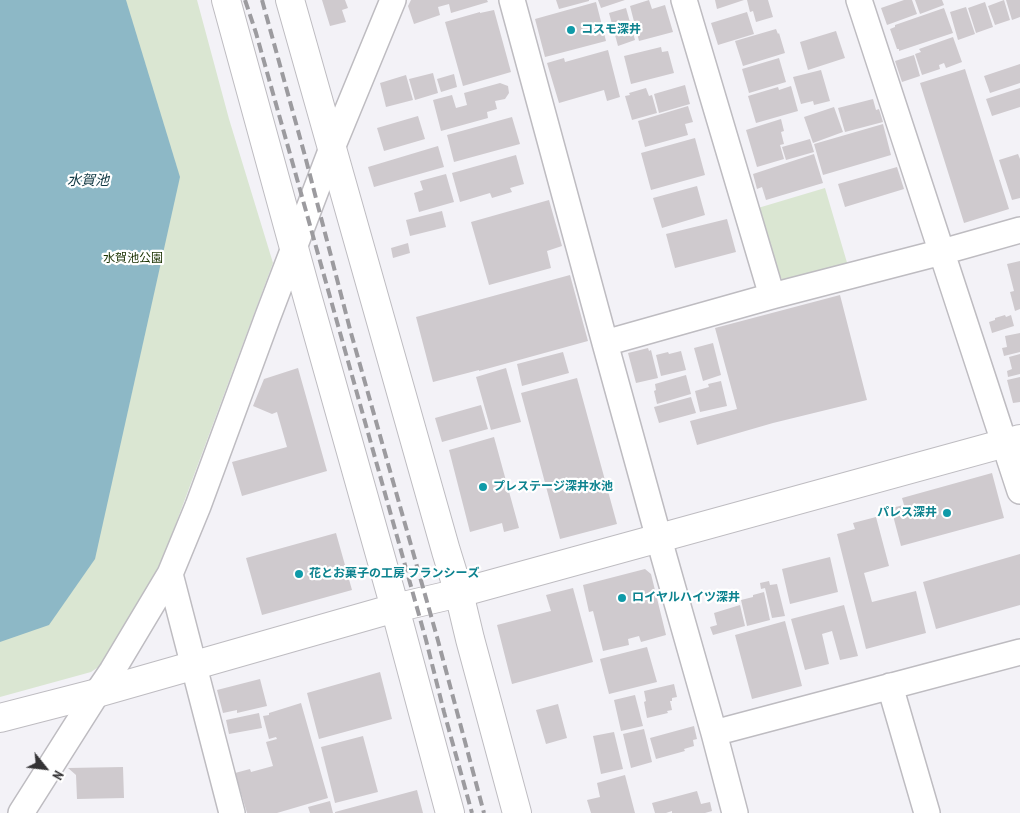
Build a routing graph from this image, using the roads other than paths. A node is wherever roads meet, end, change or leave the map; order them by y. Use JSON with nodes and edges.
{"nodes":[{"id":1,"x":226,"y":0,"type":"edge"},
{"id":2,"x":290,"y":0,"type":"edge"},
{"id":3,"x":392,"y":0,"type":"edge"},
{"id":4,"x":512,"y":0,"type":"edge"},
{"id":5,"x":684,"y":0,"type":"edge"},
{"id":6,"x":859,"y":0,"type":"edge"},
{"id":7,"x":332,"y":148,"type":"junction"},
{"id":8,"x":1020,"y":230,"type":"edge"},
{"id":9,"x":294,"y":247,"type":"junction"},
{"id":10,"x":942,"y":252,"type":"junction"},
{"id":11,"x":772,"y":296,"type":"junction"},
{"id":12,"x":605,"y":343,"type":"junction"},
{"id":13,"x":1012,"y":441,"type":"edge"},
{"id":14,"x":1020,"y":491,"type":"edge"},
{"id":15,"x":659,"y":538,"type":"junction"},
{"id":16,"x":170,"y":574,"type":"junction"},
{"id":17,"x":459,"y":593,"type":"junction"},
{"id":18,"x":396,"y":608,"type":"junction"},
{"id":19,"x":1020,"y":652,"type":"edge"},
{"id":20,"x":194,"y":665,"type":"junction"},
{"id":21,"x":890,"y":686,"type":"junction"},
{"id":22,"x":97,"y":693,"type":"junction"},
{"id":23,"x":0,"y":718,"type":"edge"},
{"id":24,"x":714,"y":733,"type":"junction"},
{"id":25,"x":20,"y":813,"type":"edge"},
{"id":26,"x":232,"y":813,"type":"edge"},
{"id":27,"x":450,"y":813,"type":"edge"},
{"id":28,"x":517,"y":813,"type":"edge"},
{"id":29,"x":735,"y":813,"type":"edge"},
{"id":30,"x":927,"y":813,"type":"edge"}],
"edges":[{"from":1,"to":9,"type":"street"},
{"from":2,"to":7,"type":"street"},
{"from":3,"to":7,"type":"street"},
{"from":4,"to":12,"type":"street"},
{"from":5,"to":11,"type":"street"},
{"from":6,"to":10,"type":"street"},
{"from":7,"to":9,"type":"street"},
{"from":7,"to":17,"type":"street"},
{"from":8,"to":10,"type":"street"},
{"from":9,"to":16,"type":"street"},
{"from":9,"to":18,"type":"street"},
{"from":10,"to":11,"type":"street"},
{"from":10,"to":13,"type":"street"},
{"from":11,"to":12,"type":"street"},
{"from":12,"to":15,"type":"street"},
{"from":13,"to":14,"type":"street"},
{"from":13,"to":15,"type":"street"},
{"from":15,"to":17,"type":"street"},
{"from":15,"to":24,"type":"street"},
{"from":16,"to":20,"type":"street"},
{"from":16,"to":22,"type":"street"},
{"from":17,"to":18,"type":"street"},
{"from":17,"to":28,"type":"street"},
{"from":18,"to":20,"type":"street"},
{"from":18,"to":27,"type":"street"},
{"from":19,"to":21,"type":"street"},
{"from":20,"to":22,"type":"street"},
{"from":20,"to":26,"type":"street"},
{"from":21,"to":24,"type":"street"},
{"from":21,"to":30,"type":"street"},
{"from":22,"to":23,"type":"street"},
{"from":22,"to":25,"type":"street"},
{"from":24,"to":29,"type":"street"}]}
